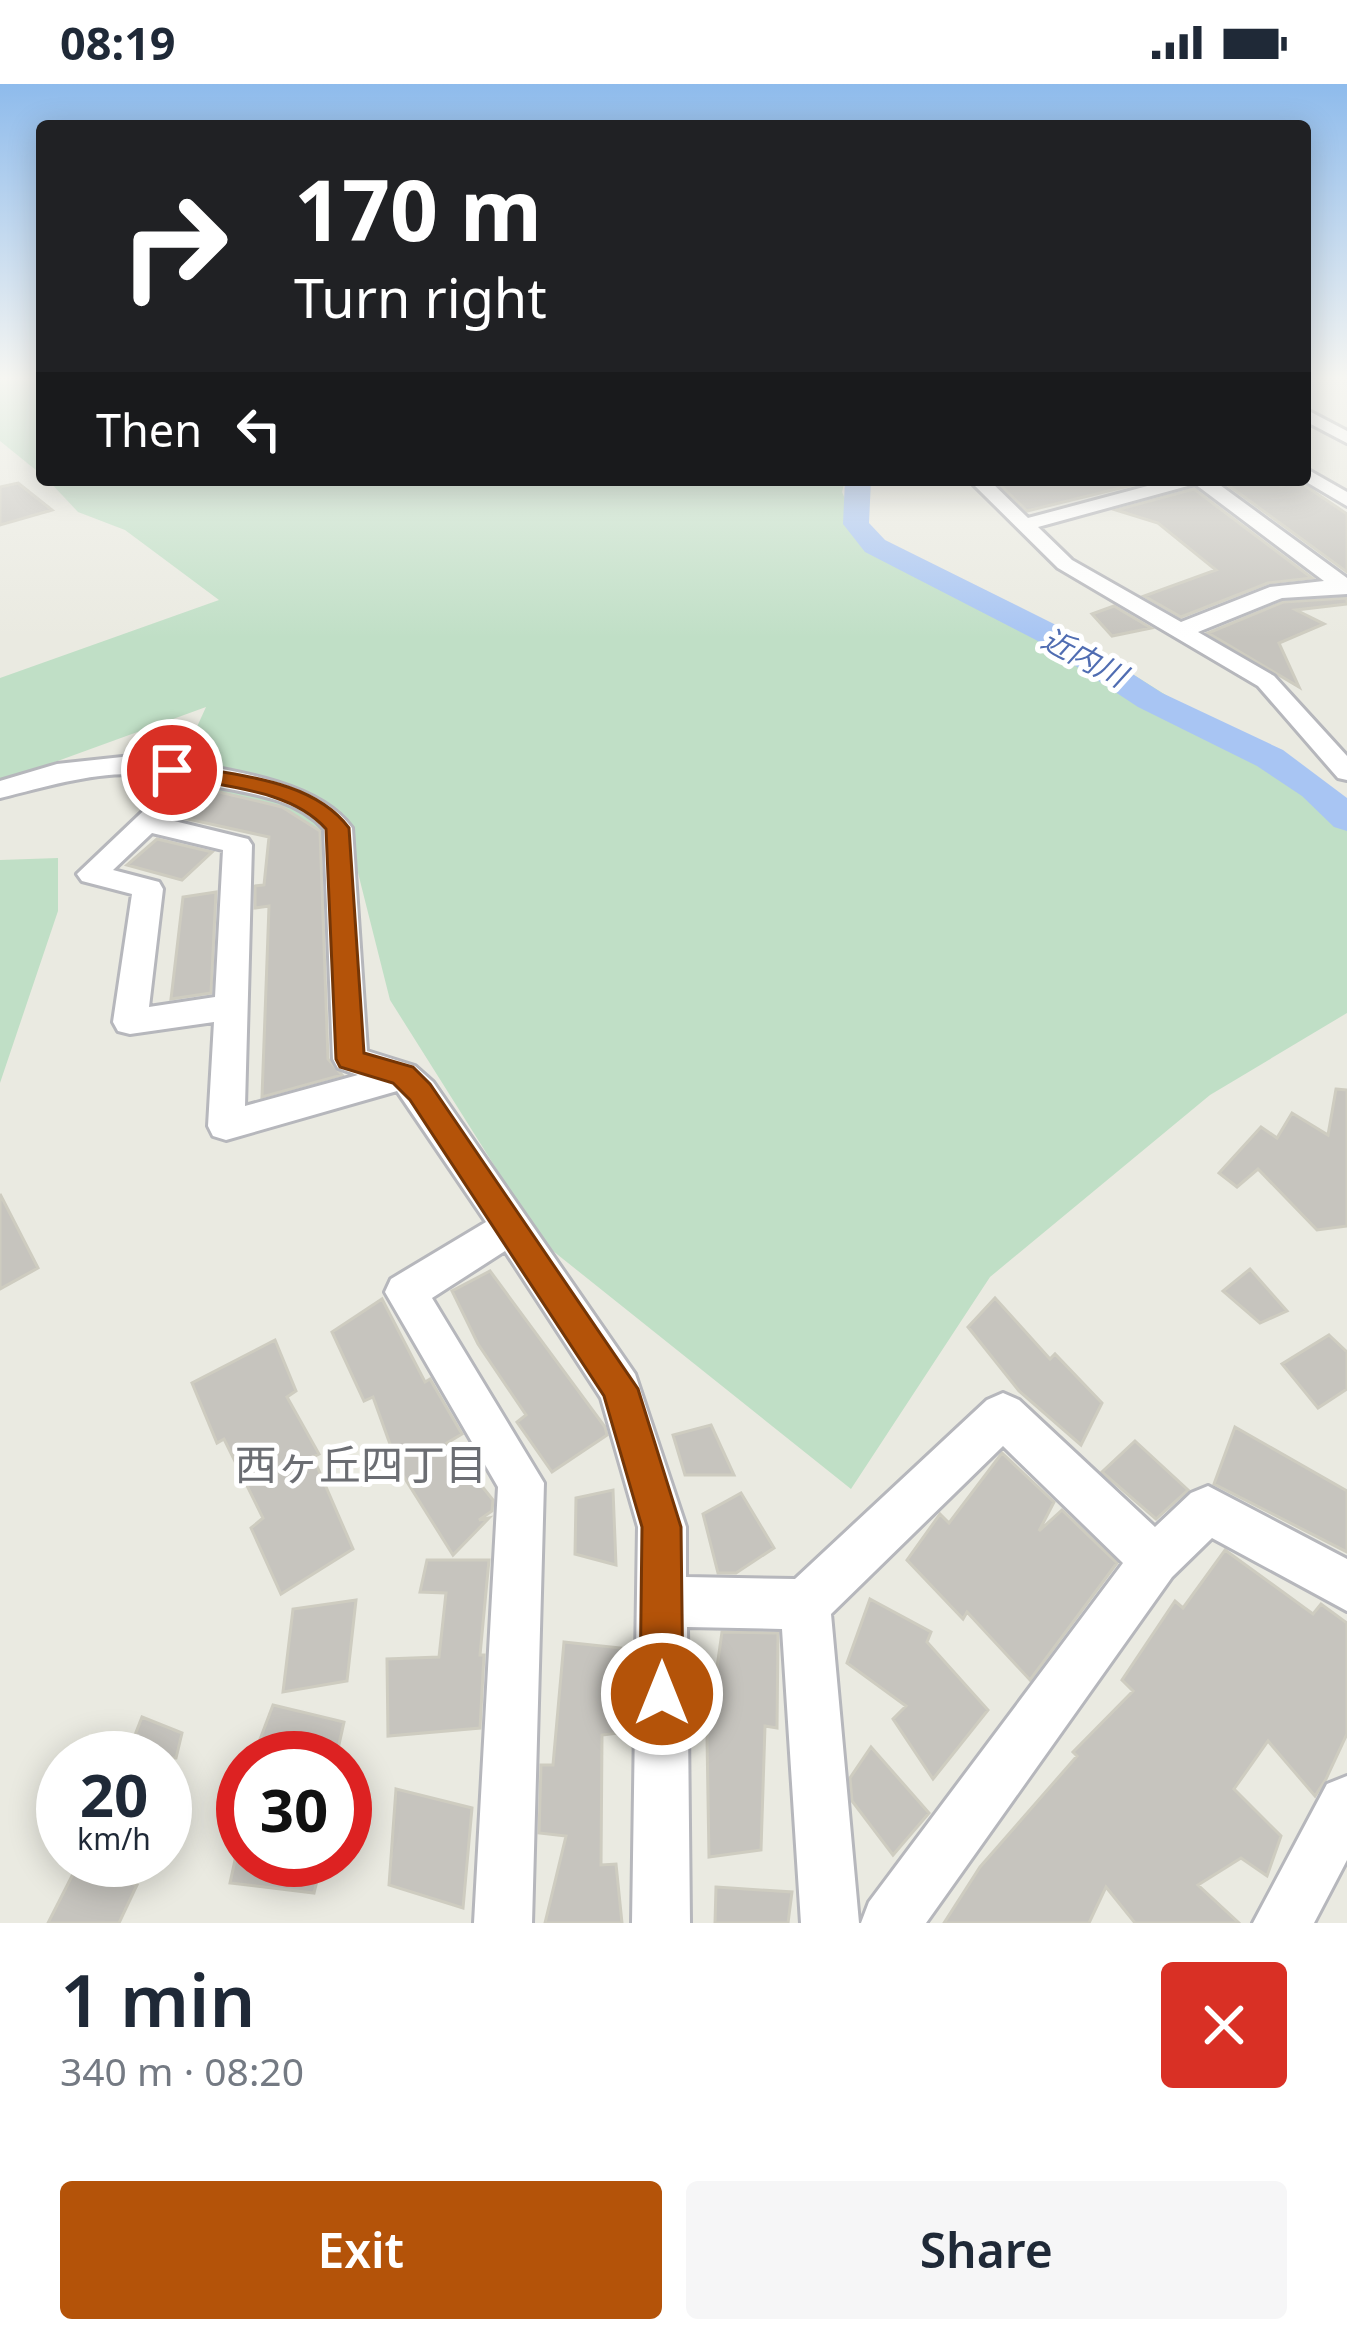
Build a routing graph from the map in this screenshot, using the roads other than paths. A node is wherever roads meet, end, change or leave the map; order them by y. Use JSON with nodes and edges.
{"nodes":[{"id":1,"x":1311,"y":477,"type":"edge"},
{"id":2,"x":984,"y":486,"type":"edge"},
{"id":3,"x":1088,"y":486,"type":"edge"},
{"id":4,"x":1168,"y":486,"type":"edge"},
{"id":5,"x":1209,"y":486,"type":"edge"},
{"id":6,"x":1347,"y":500,"type":"edge"},
{"id":7,"x":1107,"y":502,"type":"junction"},
{"id":8,"x":1024,"y":525,"type":"junction"},
{"id":9,"x":1346,"y":586,"type":"edge"},
{"id":10,"x":1182,"y":630,"type":"junction"},
{"id":11,"x":1347,"y":772,"type":"edge"},
{"id":12,"x":197,"y":775,"type":"junction"},
{"id":13,"x":0,"y":790,"type":"edge"},
{"id":14,"x":147,"y":823,"type":"junction"},
{"id":15,"x":231,"y":1007,"type":"junction"},
{"id":16,"x":403,"y":1075,"type":"junction"},
{"id":17,"x":508,"y":1228,"type":"junction"},
{"id":18,"x":1155,"y":1560,"type":"junction"},
{"id":19,"x":1347,"y":1586,"type":"edge"},
{"id":20,"x":662,"y":1602,"type":"junction"},
{"id":21,"x":805,"y":1604,"type":"junction"},
{"id":22,"x":1347,"y":1804,"type":"edge"},
{"id":23,"x":503,"y":1923,"type":"edge"},
{"id":24,"x":661,"y":1923,"type":"edge"},
{"id":25,"x":830,"y":1923,"type":"edge"},
{"id":26,"x":890,"y":1923,"type":"edge"},
{"id":27,"x":1282,"y":1923,"type":"edge"}],
"edges":[{"from":1,"to":6,"type":"street"},
{"from":2,"to":8,"type":"street"},
{"from":3,"to":7,"type":"street"},
{"from":4,"to":7,"type":"street"},
{"from":5,"to":9,"type":"street"},
{"from":7,"to":8,"type":"street"},
{"from":8,"to":10,"type":"street"},
{"from":9,"to":10,"type":"street"},
{"from":10,"to":11,"type":"street"},
{"from":12,"to":13,"type":"street"},
{"from":12,"to":14,"type":"street"},
{"from":12,"to":16,"type":"street"},
{"from":14,"to":15,"type":"street"},
{"from":14,"to":15,"type":"street"},
{"from":15,"to":16,"type":"street"},
{"from":16,"to":17,"type":"street"},
{"from":17,"to":20,"type":"street"},
{"from":17,"to":23,"type":"street"},
{"from":18,"to":19,"type":"street"},
{"from":18,"to":21,"type":"street"},
{"from":18,"to":26,"type":"street"},
{"from":20,"to":21,"type":"street"},
{"from":20,"to":24,"type":"street"},
{"from":21,"to":25,"type":"street"},
{"from":22,"to":27,"type":"street"}]}
